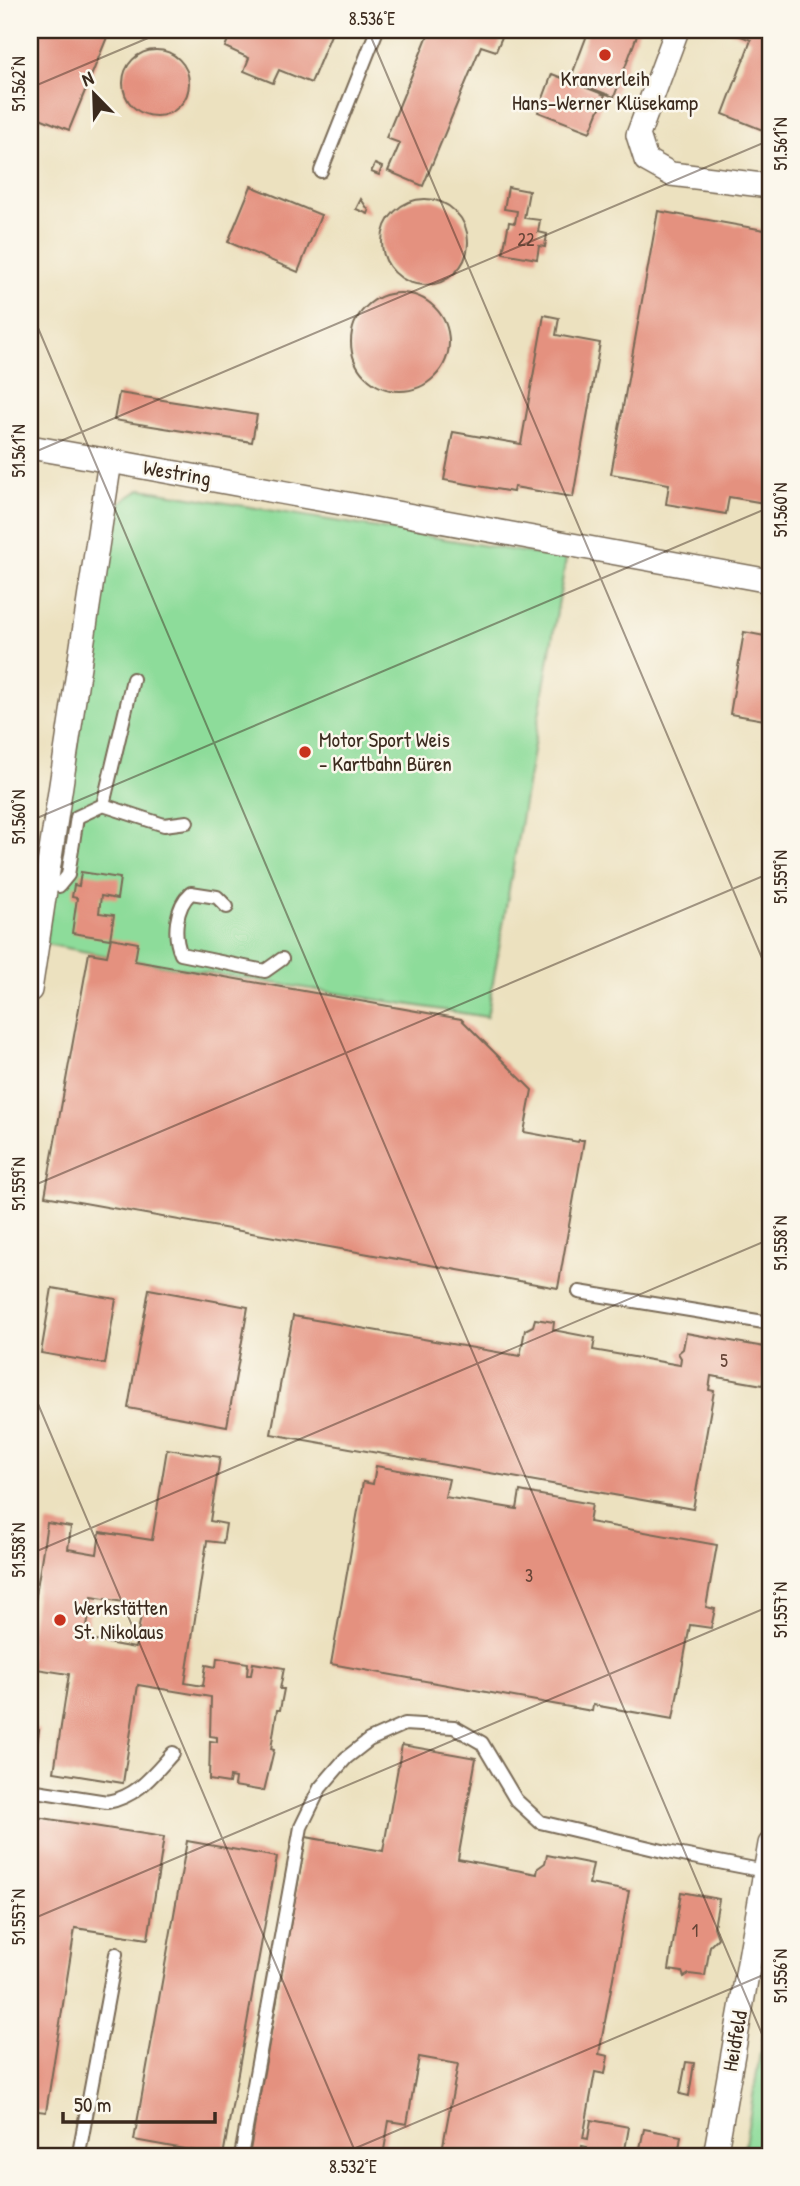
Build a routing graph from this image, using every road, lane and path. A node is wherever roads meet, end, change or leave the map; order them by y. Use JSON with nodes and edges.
{"nodes":[{"id":1,"x":377,"y":30,"type":"edge"},
{"id":2,"x":677,"y":30,"type":"edge"},
{"id":3,"x":321,"y":171,"type":"dead end"},
{"id":4,"x":770,"y":186,"type":"edge"},
{"id":5,"x":30,"y":447,"type":"edge"},
{"id":6,"x":110,"y":461,"type":"junction"},
{"id":7,"x":770,"y":581,"type":"edge"},
{"id":8,"x":133,"y":679,"type":"dead end"},
{"id":9,"x":103,"y":806,"type":"junction"},
{"id":10,"x":187,"y":822,"type":"dead end"},
{"id":11,"x":46,"y":883,"type":"junction"},
{"id":12,"x":227,"y":907,"type":"dead end"},
{"id":13,"x":282,"y":959,"type":"dead end"},
{"id":14,"x":30,"y":990,"type":"edge"},
{"id":15,"x":579,"y":1292,"type":"dead end"},
{"id":16,"x":770,"y":1323,"type":"edge"},
{"id":17,"x":173,"y":1753,"type":"dead end"},
{"id":18,"x":30,"y":1790,"type":"edge"},
{"id":19,"x":770,"y":1844,"type":"edge"},
{"id":20,"x":765,"y":1871,"type":"junction"},
{"id":21,"x":116,"y":1954,"type":"dead end"},
{"id":22,"x":82,"y":2155,"type":"edge"},
{"id":23,"x":240,"y":2156,"type":"edge"},
{"id":24,"x":715,"y":2156,"type":"edge"}],
"edges":[{"from":1,"to":3,"type":"lane"},
{"from":2,"to":4,"type":"street"},
{"from":5,"to":6,"type":"street","name":"Westring"},
{"from":6,"to":7,"type":"street","name":"Westring"},
{"from":6,"to":11,"type":"street"},
{"from":8,"to":9,"type":"lane"},
{"from":9,"to":10,"type":"lane"},
{"from":9,"to":11,"type":"lane"},
{"from":11,"to":14,"type":"street"},
{"from":12,"to":13,"type":"lane"},
{"from":15,"to":16,"type":"lane"},
{"from":17,"to":18,"type":"lane"},
{"from":19,"to":20,"type":"street","name":"Heidfeld"},
{"from":20,"to":23,"type":"lane"},
{"from":20,"to":24,"type":"street","name":"Heidfeld"},
{"from":21,"to":22,"type":"lane"}]}
